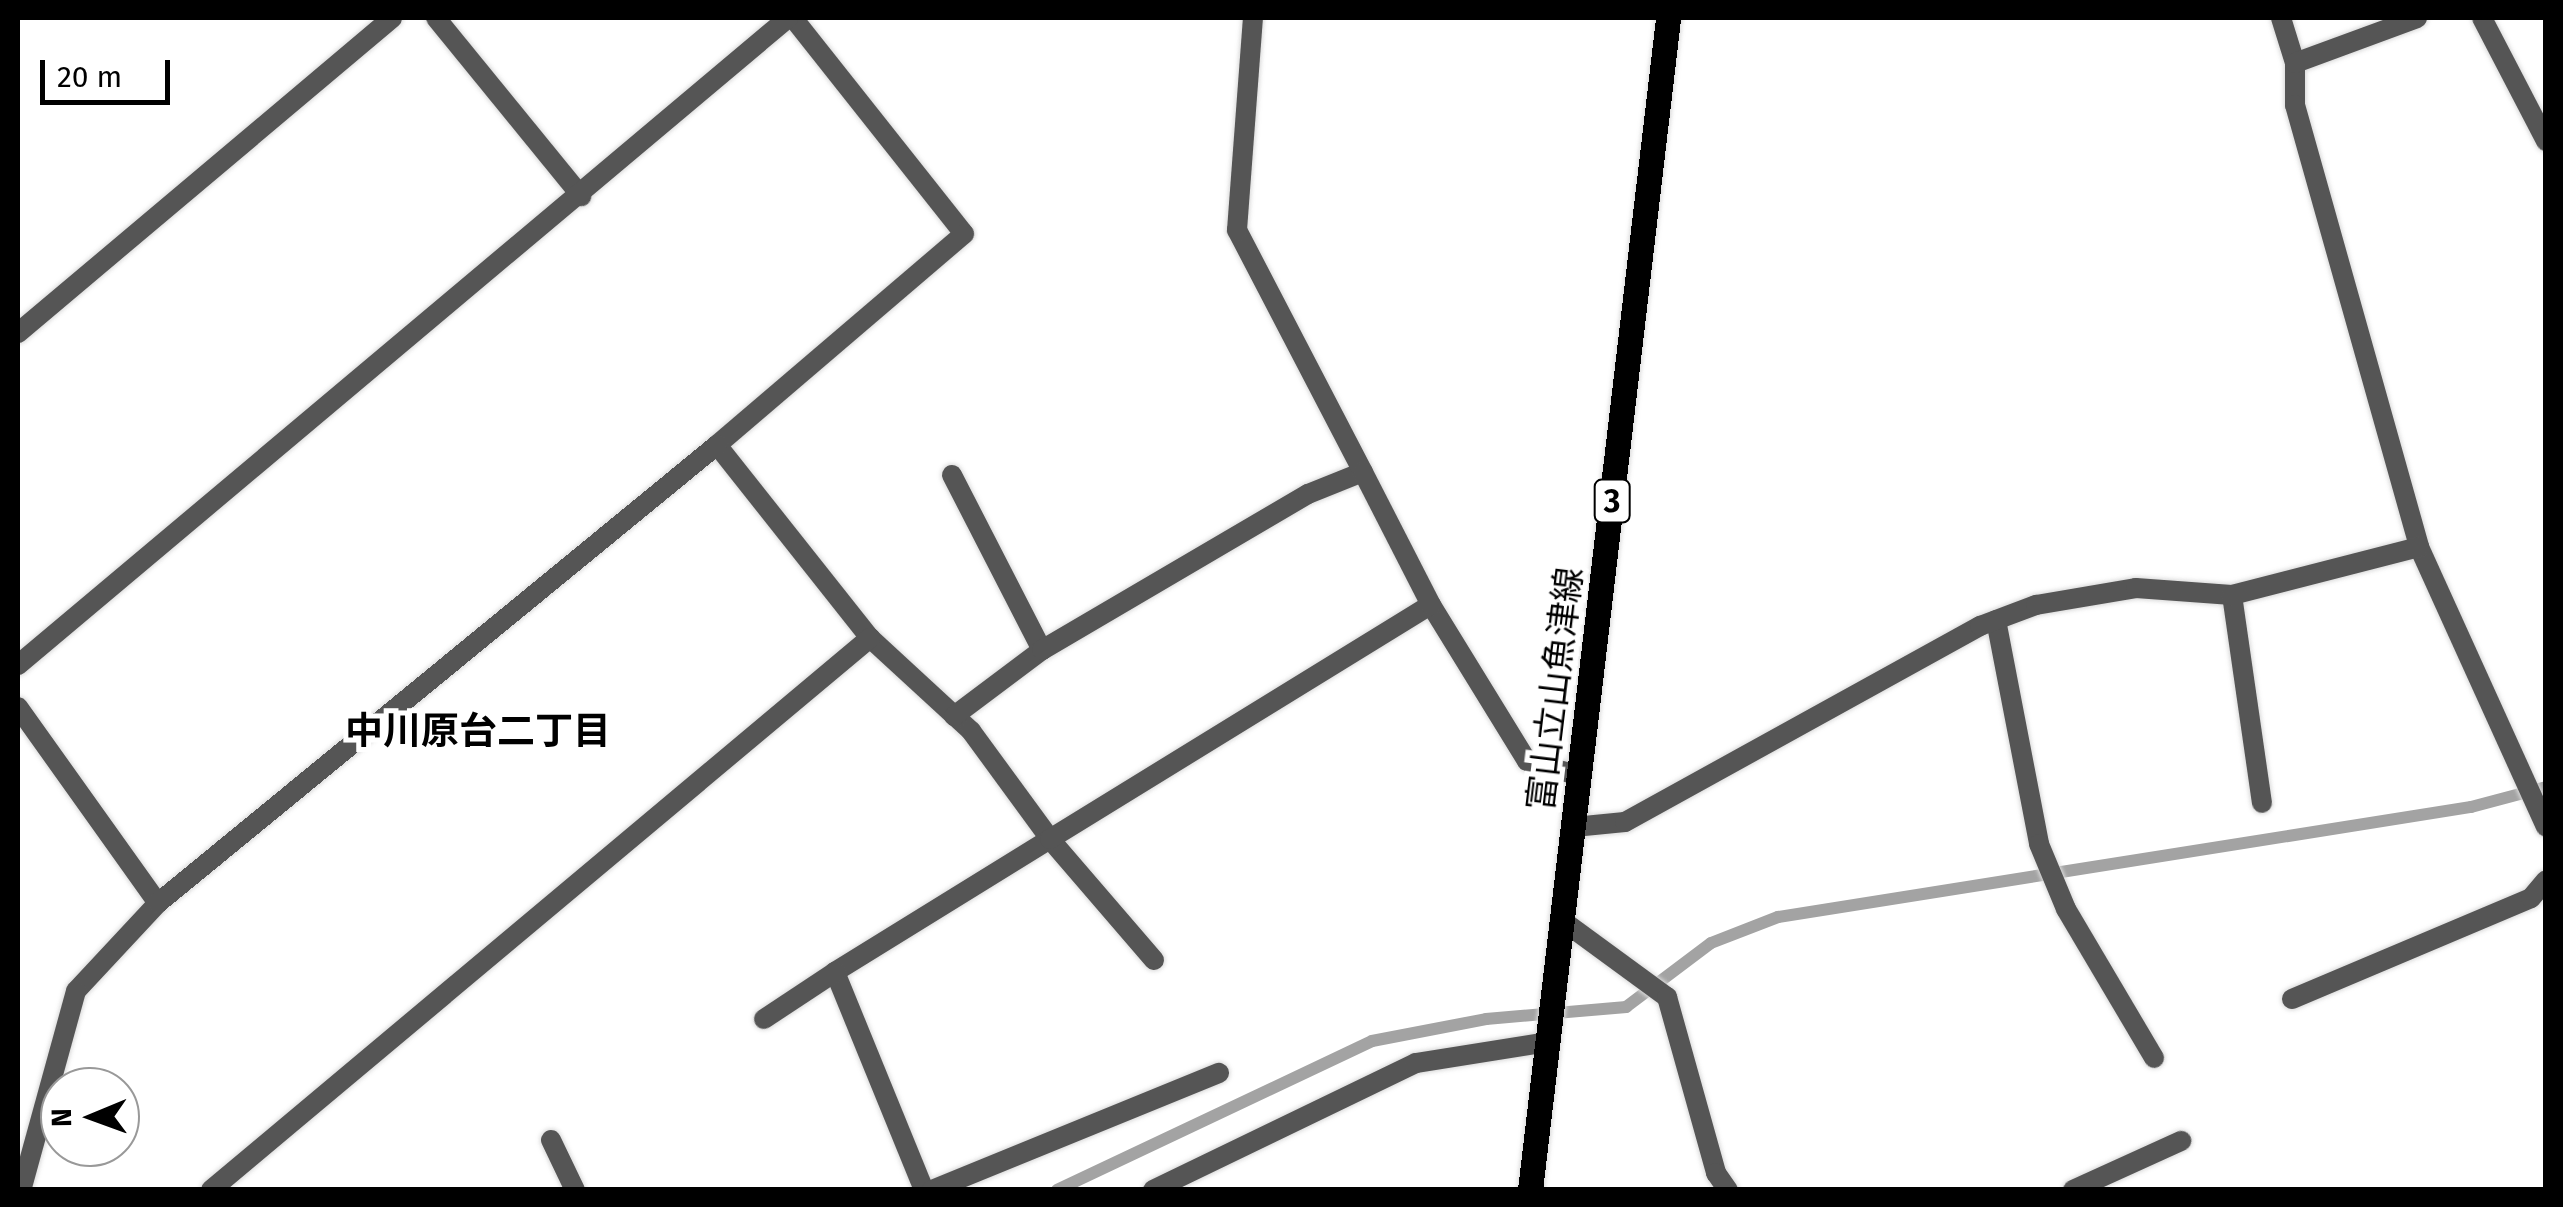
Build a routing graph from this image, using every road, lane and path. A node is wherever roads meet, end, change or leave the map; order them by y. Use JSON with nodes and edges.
{"nodes":[{"id":1,"x":392,"y":18,"type":"edge"},
{"id":2,"x":436,"y":18,"type":"edge"},
{"id":3,"x":791,"y":18,"type":"edge"},
{"id":4,"x":1253,"y":18,"type":"edge"},
{"id":5,"x":1668,"y":18,"type":"edge"},
{"id":6,"x":2281,"y":18,"type":"edge"},
{"id":7,"x":2417,"y":18,"type":"edge"},
{"id":8,"x":2482,"y":18,"type":"edge"},
{"id":9,"x":2294,"y":64,"type":"junction"},
{"id":10,"x":2546,"y":141,"type":"edge"},
{"id":11,"x":582,"y":196,"type":"junction"},
{"id":12,"x":18,"y":333,"type":"edge"},
{"id":13,"x":716,"y":445,"type":"junction"},
{"id":14,"x":1363,"y":472,"type":"junction"},
{"id":15,"x":952,"y":475,"type":"dead end"},
{"id":16,"x":2419,"y":547,"type":"junction"},
{"id":17,"x":2232,"y":595,"type":"junction"},
{"id":18,"x":1431,"y":605,"type":"junction"},
{"id":19,"x":1996,"y":620,"type":"junction"},
{"id":20,"x":870,"y":638,"type":"junction"},
{"id":21,"x":1042,"y":650,"type":"junction"},
{"id":22,"x":18,"y":666,"type":"edge"},
{"id":23,"x":18,"y":707,"type":"edge"},
{"id":24,"x":954,"y":716,"type":"junction"},
{"id":25,"x":1580,"y":776,"type":"junction"},
{"id":26,"x":2262,"y":803,"type":"dead end"},
{"id":27,"x":2544,"y":822,"type":"edge"},
{"id":28,"x":1574,"y":827,"type":"junction"},
{"id":29,"x":1050,"y":840,"type":"junction"},
{"id":30,"x":2546,"y":880,"type":"edge"},
{"id":31,"x":158,"y":903,"type":"junction"},
{"id":32,"x":1562,"y":921,"type":"junction"},
{"id":33,"x":1154,"y":960,"type":"dead end"},
{"id":34,"x":835,"y":972,"type":"junction"},
{"id":35,"x":2292,"y":998,"type":"dead end"},
{"id":36,"x":764,"y":1020,"type":"dead end"},
{"id":37,"x":1548,"y":1039,"type":"junction"},
{"id":38,"x":2154,"y":1058,"type":"dead end"},
{"id":39,"x":1218,"y":1072,"type":"dead end"},
{"id":40,"x":552,"y":1140,"type":"dead end"},
{"id":41,"x":2181,"y":1141,"type":"dead end"},
{"id":42,"x":22,"y":1190,"type":"edge"},
{"id":43,"x":211,"y":1190,"type":"edge"},
{"id":44,"x":574,"y":1190,"type":"edge"},
{"id":45,"x":924,"y":1190,"type":"edge"},
{"id":46,"x":932,"y":1190,"type":"edge"},
{"id":47,"x":1153,"y":1190,"type":"edge"},
{"id":48,"x":1530,"y":1190,"type":"edge"},
{"id":49,"x":1728,"y":1190,"type":"edge"},
{"id":50,"x":2074,"y":1190,"type":"edge"}],
"edges":[{"from":1,"to":12,"type":"street"},
{"from":2,"to":11,"type":"street"},
{"from":3,"to":11,"type":"street"},
{"from":3,"to":13,"type":"street"},
{"from":4,"to":14,"type":"street"},
{"from":5,"to":25,"type":"main road","name":"富山立山魚津線","number":"3"},
{"from":6,"to":9,"type":"street"},
{"from":7,"to":9,"type":"street"},
{"from":8,"to":10,"type":"street"},
{"from":9,"to":16,"type":"street"},
{"from":11,"to":22,"type":"street"},
{"from":13,"to":20,"type":"street"},
{"from":13,"to":31,"type":"street"},
{"from":14,"to":18,"type":"street"},
{"from":14,"to":21,"type":"street"},
{"from":15,"to":21,"type":"street"},
{"from":16,"to":17,"type":"street"},
{"from":16,"to":27,"type":"street"},
{"from":17,"to":19,"type":"street"},
{"from":17,"to":26,"type":"street"},
{"from":18,"to":25,"type":"street"},
{"from":18,"to":29,"type":"street"},
{"from":19,"to":28,"type":"street"},
{"from":19,"to":38,"type":"street"},
{"from":20,"to":24,"type":"street"},
{"from":20,"to":43,"type":"street"},
{"from":21,"to":24,"type":"street"},
{"from":23,"to":31,"type":"street"},
{"from":24,"to":29,"type":"street"},
{"from":25,"to":28,"type":"main road","name":"富山立山魚津線","number":"3"},
{"from":28,"to":32,"type":"main road","name":"富山立山魚津線","number":"3"},
{"from":29,"to":33,"type":"street"},
{"from":29,"to":34,"type":"street"},
{"from":30,"to":35,"type":"street"},
{"from":31,"to":42,"type":"street"},
{"from":32,"to":37,"type":"main road","name":"富山立山魚津線","number":"3"},
{"from":32,"to":49,"type":"street"},
{"from":34,"to":36,"type":"street"},
{"from":34,"to":45,"type":"street"},
{"from":37,"to":47,"type":"street"},
{"from":37,"to":48,"type":"main road","name":"富山立山魚津線","number":"3"},
{"from":39,"to":46,"type":"street"},
{"from":40,"to":44,"type":"street"},
{"from":41,"to":50,"type":"street"}]}
